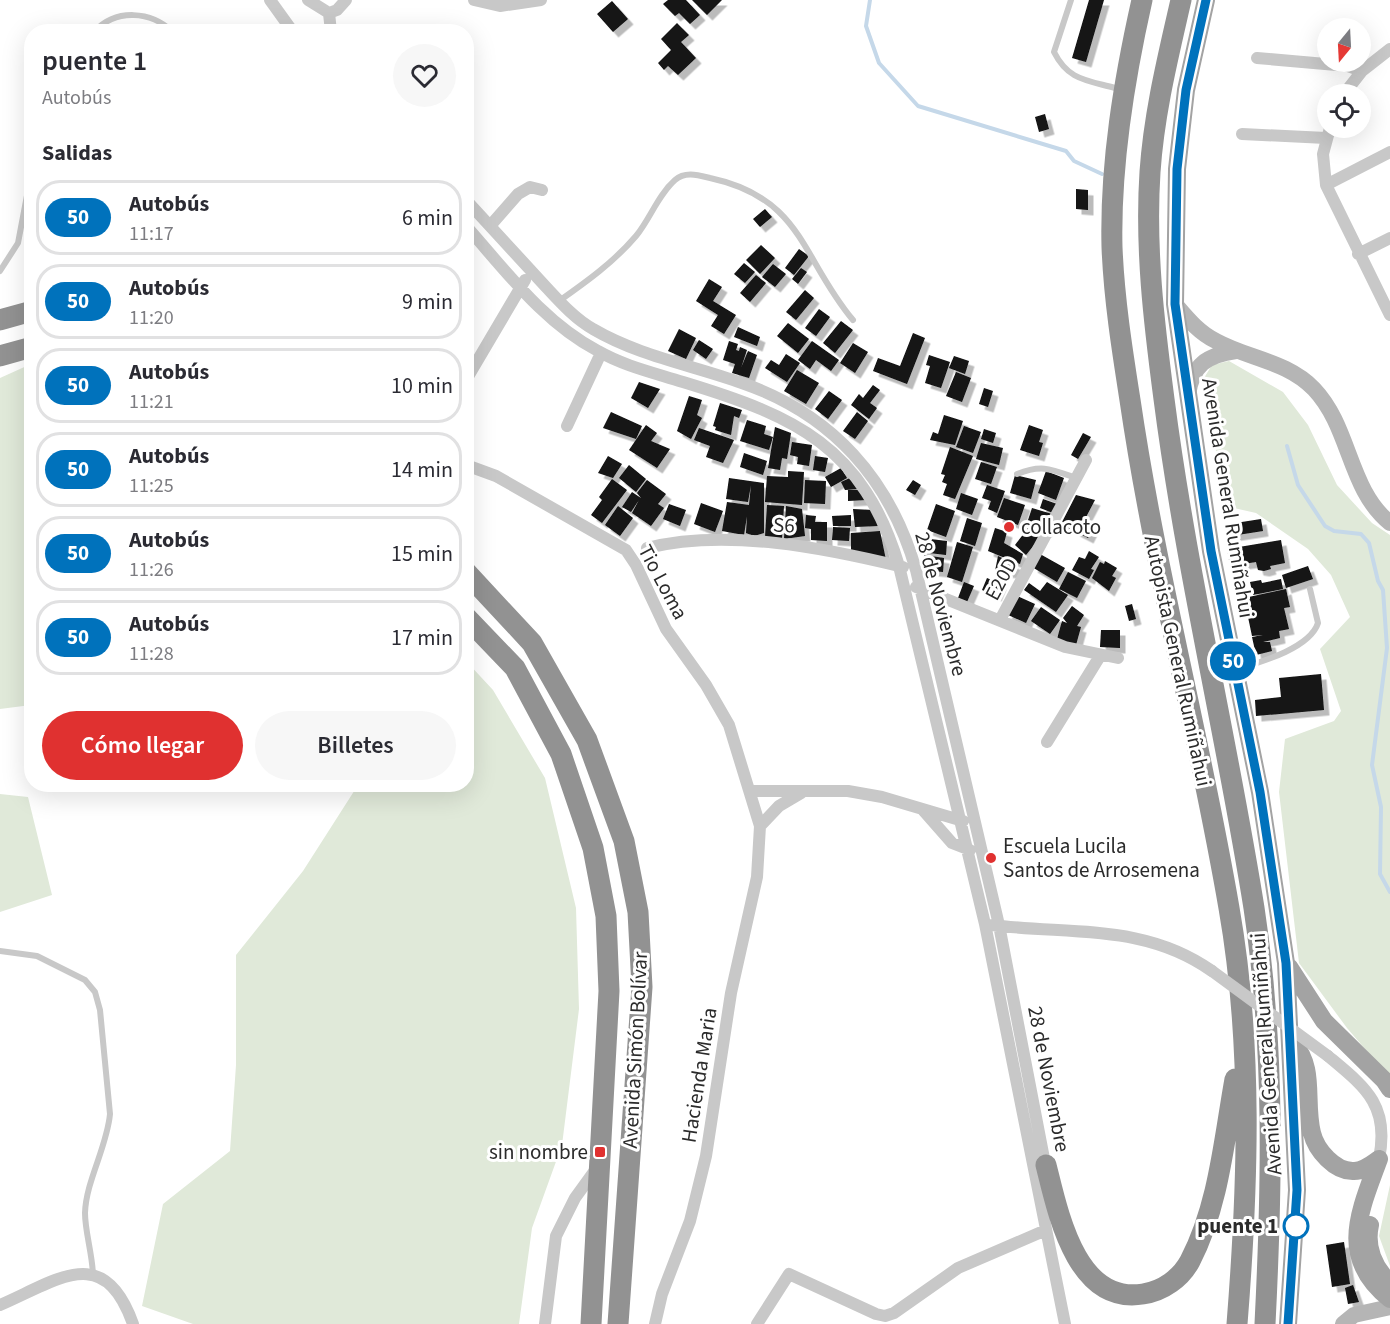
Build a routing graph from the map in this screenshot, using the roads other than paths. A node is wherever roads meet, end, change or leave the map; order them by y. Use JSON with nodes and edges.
{"nodes":[{"id":1,"x":270,"y":0,"type":"edge"},
{"id":2,"x":308,"y":0,"type":"edge"},
{"id":3,"x":346,"y":0,"type":"edge"},
{"id":4,"x":474,"y":0,"type":"edge"},
{"id":5,"x":541,"y":0,"type":"edge"},
{"id":6,"x":1071,"y":0,"type":"edge"},
{"id":7,"x":1142,"y":0,"type":"edge"},
{"id":8,"x":1181,"y":0,"type":"edge"},
{"id":9,"x":1206,"y":0,"type":"edge"},
{"id":10,"x":329,"y":13,"type":"junction"},
{"id":11,"x":104,"y":24,"type":"edge"},
{"id":12,"x":164,"y":24,"type":"edge"},
{"id":13,"x":287,"y":24,"type":"edge"},
{"id":14,"x":330,"y":24,"type":"edge"},
{"id":15,"x":1390,"y":49,"type":"edge"},
{"id":16,"x":1257,"y":58,"type":"dead end"},
{"id":17,"x":1317,"y":63,"type":"edge"},
{"id":18,"x":1371,"y":64,"type":"edge"},
{"id":19,"x":1361,"y":72,"type":"edge"},
{"id":20,"x":1117,"y":76,"type":"dead end"},
{"id":21,"x":1352,"y":84,"type":"edge"},
{"id":22,"x":1115,"y":87,"type":"junction"},
{"id":23,"x":1114,"y":98,"type":"dead end"},
{"id":24,"x":1317,"y":133,"type":"edge"},
{"id":25,"x":1242,"y":135,"type":"dead end"},
{"id":26,"x":1327,"y":138,"type":"edge"},
{"id":27,"x":1390,"y":152,"type":"edge"},
{"id":28,"x":1326,"y":185,"type":"junction"},
{"id":29,"x":542,"y":190,"type":"dead end"},
{"id":30,"x":474,"y":209,"type":"edge"},
{"id":31,"x":24,"y":212,"type":"edge"},
{"id":32,"x":490,"y":226,"type":"junction"},
{"id":33,"x":474,"y":235,"type":"edge"},
{"id":34,"x":1390,"y":238,"type":"edge"},
{"id":35,"x":1358,"y":254,"type":"junction"},
{"id":36,"x":0,"y":271,"type":"edge"},
{"id":37,"x":531,"y":271,"type":"junction"},
{"id":38,"x":521,"y":286,"type":"junction"},
{"id":39,"x":559,"y":301,"type":"junction"},
{"id":40,"x":1175,"y":304,"type":"junction"},
{"id":41,"x":24,"y":313,"type":"edge"},
{"id":42,"x":1390,"y":315,"type":"edge"},
{"id":43,"x":0,"y":320,"type":"edge"},
{"id":44,"x":853,"y":320,"type":"dead end"},
{"id":45,"x":24,"y":349,"type":"edge"},
{"id":46,"x":1237,"y":351,"type":"junction"},
{"id":47,"x":601,"y":353,"type":"junction"},
{"id":48,"x":0,"y":356,"type":"edge"},
{"id":49,"x":474,"y":367,"type":"edge"},
{"id":50,"x":1188,"y":399,"type":"junction"},
{"id":51,"x":567,"y":426,"type":"dead end"},
{"id":52,"x":1086,"y":460,"type":"dead end"},
{"id":53,"x":474,"y":468,"type":"edge"},
{"id":54,"x":1017,"y":474,"type":"dead end"},
{"id":55,"x":1077,"y":478,"type":"junction"},
{"id":56,"x":1390,"y":523,"type":"edge"},
{"id":57,"x":647,"y":548,"type":"dead end"},
{"id":58,"x":899,"y":566,"type":"junction"},
{"id":59,"x":916,"y":570,"type":"junction"},
{"id":60,"x":474,"y":581,"type":"edge"},
{"id":61,"x":902,"y":583,"type":"junction"},
{"id":62,"x":920,"y":589,"type":"junction"},
{"id":63,"x":1310,"y":589,"type":"dead end"},
{"id":64,"x":1000,"y":620,"type":"junction"},
{"id":65,"x":474,"y":625,"type":"edge"},
{"id":66,"x":1100,"y":656,"type":"junction"},
{"id":67,"x":1118,"y":658,"type":"dead end"},
{"id":68,"x":1234,"y":671,"type":"junction"},
{"id":69,"x":1047,"y":742,"type":"dead end"},
{"id":70,"x":750,"y":791,"type":"junction"},
{"id":71,"x":802,"y":793,"type":"junction"},
{"id":72,"x":922,"y":809,"type":"junction"},
{"id":73,"x":959,"y":820,"type":"junction"},
{"id":74,"x":760,"y":826,"type":"junction"},
{"id":75,"x":975,"y":826,"type":"junction"},
{"id":76,"x":966,"y":849,"type":"junction"},
{"id":77,"x":979,"y":849,"type":"junction"},
{"id":78,"x":985,"y":924,"type":"junction"},
{"id":79,"x":999,"y":925,"type":"junction"},
{"id":80,"x":0,"y":951,"type":"edge"},
{"id":81,"x":1286,"y":963,"type":"junction"},
{"id":82,"x":1244,"y":1028,"type":"junction"},
{"id":83,"x":1292,"y":1041,"type":"junction"},
{"id":84,"x":1390,"y":1089,"type":"edge"},
{"id":85,"x":1385,"y":1161,"type":"edge"},
{"id":86,"x":599,"y":1165,"type":"junction"},
{"id":87,"x":1046,"y":1166,"type":"junction"},
{"id":88,"x":1042,"y":1206,"type":"junction"},
{"id":89,"x":1046,"y":1230,"type":"junction"},
{"id":90,"x":93,"y":1274,"type":"junction"},
{"id":91,"x":1390,"y":1283,"type":"edge"},
{"id":92,"x":1390,"y":1299,"type":"edge"},
{"id":93,"x":0,"y":1305,"type":"edge"},
{"id":94,"x":1390,"y":1307,"type":"edge"},
{"id":95,"x":133,"y":1324,"type":"edge"},
{"id":96,"x":545,"y":1324,"type":"edge"},
{"id":97,"x":591,"y":1324,"type":"edge"},
{"id":98,"x":618,"y":1324,"type":"edge"},
{"id":99,"x":655,"y":1324,"type":"edge"},
{"id":100,"x":757,"y":1324,"type":"edge"},
{"id":101,"x":1065,"y":1324,"type":"edge"},
{"id":102,"x":1237,"y":1324,"type":"edge"},
{"id":103,"x":1265,"y":1324,"type":"edge"},
{"id":104,"x":1288,"y":1324,"type":"edge"},
{"id":105,"x":1343,"y":1324,"type":"edge"}],
"edges":[{"from":1,"to":13,"type":"street"},
{"from":2,"to":10,"type":"street"},
{"from":3,"to":10,"type":"street"},
{"from":4,"to":5,"type":"street"},
{"from":6,"to":22,"type":"lane"},
{"from":7,"to":82,"type":"highway","name":"Autopista General Rumiñahui"},
{"from":8,"to":103,"type":"highway","name":"Autopista General Rumiñahui"},
{"from":9,"to":40,"type":"main road","name":"Avenida General Rumiñahui"},
{"from":10,"to":14,"type":"street"},
{"from":11,"to":12,"type":"lane"},
{"from":15,"to":18,"type":"street"},
{"from":16,"to":17,"type":"street"},
{"from":19,"to":21,"type":"street"},
{"from":20,"to":22,"type":"lane"},
{"from":22,"to":23,"type":"lane"},
{"from":24,"to":25,"type":"street"},
{"from":26,"to":28,"type":"street"},
{"from":27,"to":28,"type":"street"},
{"from":28,"to":35,"type":"street"},
{"from":29,"to":32,"type":"street"},
{"from":30,"to":32,"type":"street","name":"28 de Noviembre"},
{"from":31,"to":36,"type":"lane"},
{"from":32,"to":37,"type":"street","name":"28 de Noviembre"},
{"from":33,"to":38,"type":"street"},
{"from":34,"to":35,"type":"street"},
{"from":35,"to":42,"type":"street"},
{"from":37,"to":38,"type":"street"},
{"from":37,"to":39,"type":"street","name":"28 de Noviembre"},
{"from":38,"to":47,"type":"street"},
{"from":38,"to":49,"type":"street"},
{"from":39,"to":44,"type":"lane"},
{"from":39,"to":59,"type":"street","name":"28 de Noviembre"},
{"from":40,"to":46,"type":"street"},
{"from":40,"to":50,"type":"main road","name":"Avenida General Rumiñahui"},
{"from":41,"to":43,"type":"highway"},
{"from":45,"to":48,"type":"highway"},
{"from":46,"to":50,"type":"street"},
{"from":46,"to":56,"type":"street"},
{"from":47,"to":51,"type":"street"},
{"from":47,"to":58,"type":"street"},
{"from":50,"to":68,"type":"main road","name":"Avenida General Rumiñahui"},
{"from":52,"to":55,"type":"street","name":"E20D"},
{"from":53,"to":70,"type":"street","name":"Tio Loma"},
{"from":54,"to":55,"type":"lane"},
{"from":55,"to":64,"type":"street","name":"E20D"},
{"from":57,"to":58,"type":"street","name":"S6"},
{"from":58,"to":59,"type":"street","name":"S6"},
{"from":58,"to":61,"type":"street"},
{"from":59,"to":62,"type":"street","name":"28 de Noviembre"},
{"from":60,"to":98,"type":"highway","name":"Avenida Simón Bolívar"},
{"from":61,"to":62,"type":"street"},
{"from":61,"to":73,"type":"street"},
{"from":62,"to":64,"type":"street"},
{"from":62,"to":75,"type":"street","name":"28 de Noviembre"},
{"from":63,"to":68,"type":"lane"},
{"from":64,"to":66,"type":"street"},
{"from":65,"to":86,"type":"highway","name":"Avenida Simón Bolívar"},
{"from":66,"to":67,"type":"street"},
{"from":66,"to":69,"type":"street"},
{"from":68,"to":81,"type":"main road","name":"Avenida General Rumiñahui"},
{"from":70,"to":71,"type":"street"},
{"from":70,"to":74,"type":"street","name":"Hacienda Maria"},
{"from":71,"to":72,"type":"street"},
{"from":71,"to":74,"type":"street"},
{"from":72,"to":73,"type":"street"},
{"from":72,"to":76,"type":"street"},
{"from":73,"to":75,"type":"street"},
{"from":73,"to":76,"type":"street"},
{"from":74,"to":99,"type":"street","name":"Hacienda Maria"},
{"from":75,"to":77,"type":"street","name":"28 de Noviembre"},
{"from":76,"to":77,"type":"street"},
{"from":76,"to":78,"type":"street"},
{"from":77,"to":79,"type":"street","name":"28 de Noviembre"},
{"from":78,"to":79,"type":"street"},
{"from":78,"to":88,"type":"street"},
{"from":79,"to":85,"type":"street","bridge":true},
{"from":79,"to":87,"type":"street","name":"28 de Noviembre"},
{"from":80,"to":90,"type":"lane"},
{"from":81,"to":83,"type":"main road","name":"Avenida General Rumiñahui"},
{"from":81,"to":84,"type":"main road"},
{"from":82,"to":87,"type":"highway"},
{"from":82,"to":102,"type":"highway","name":"Autopista General Rumiñahui"},
{"from":83,"to":85,"type":"main road"},
{"from":83,"to":104,"type":"main road","name":"Avenida General Rumiñahui"},
{"from":85,"to":91,"type":"main road"},
{"from":85,"to":92,"type":"main road"},
{"from":86,"to":96,"type":"street"},
{"from":86,"to":97,"type":"highway","name":"Avenida Simón Bolívar"},
{"from":87,"to":88,"type":"street","name":"28 de Noviembre"},
{"from":88,"to":89,"type":"street"},
{"from":89,"to":100,"type":"street"},
{"from":89,"to":101,"type":"street"},
{"from":90,"to":93,"type":"street"},
{"from":90,"to":95,"type":"street"},
{"from":94,"to":105,"type":"street"}]}
